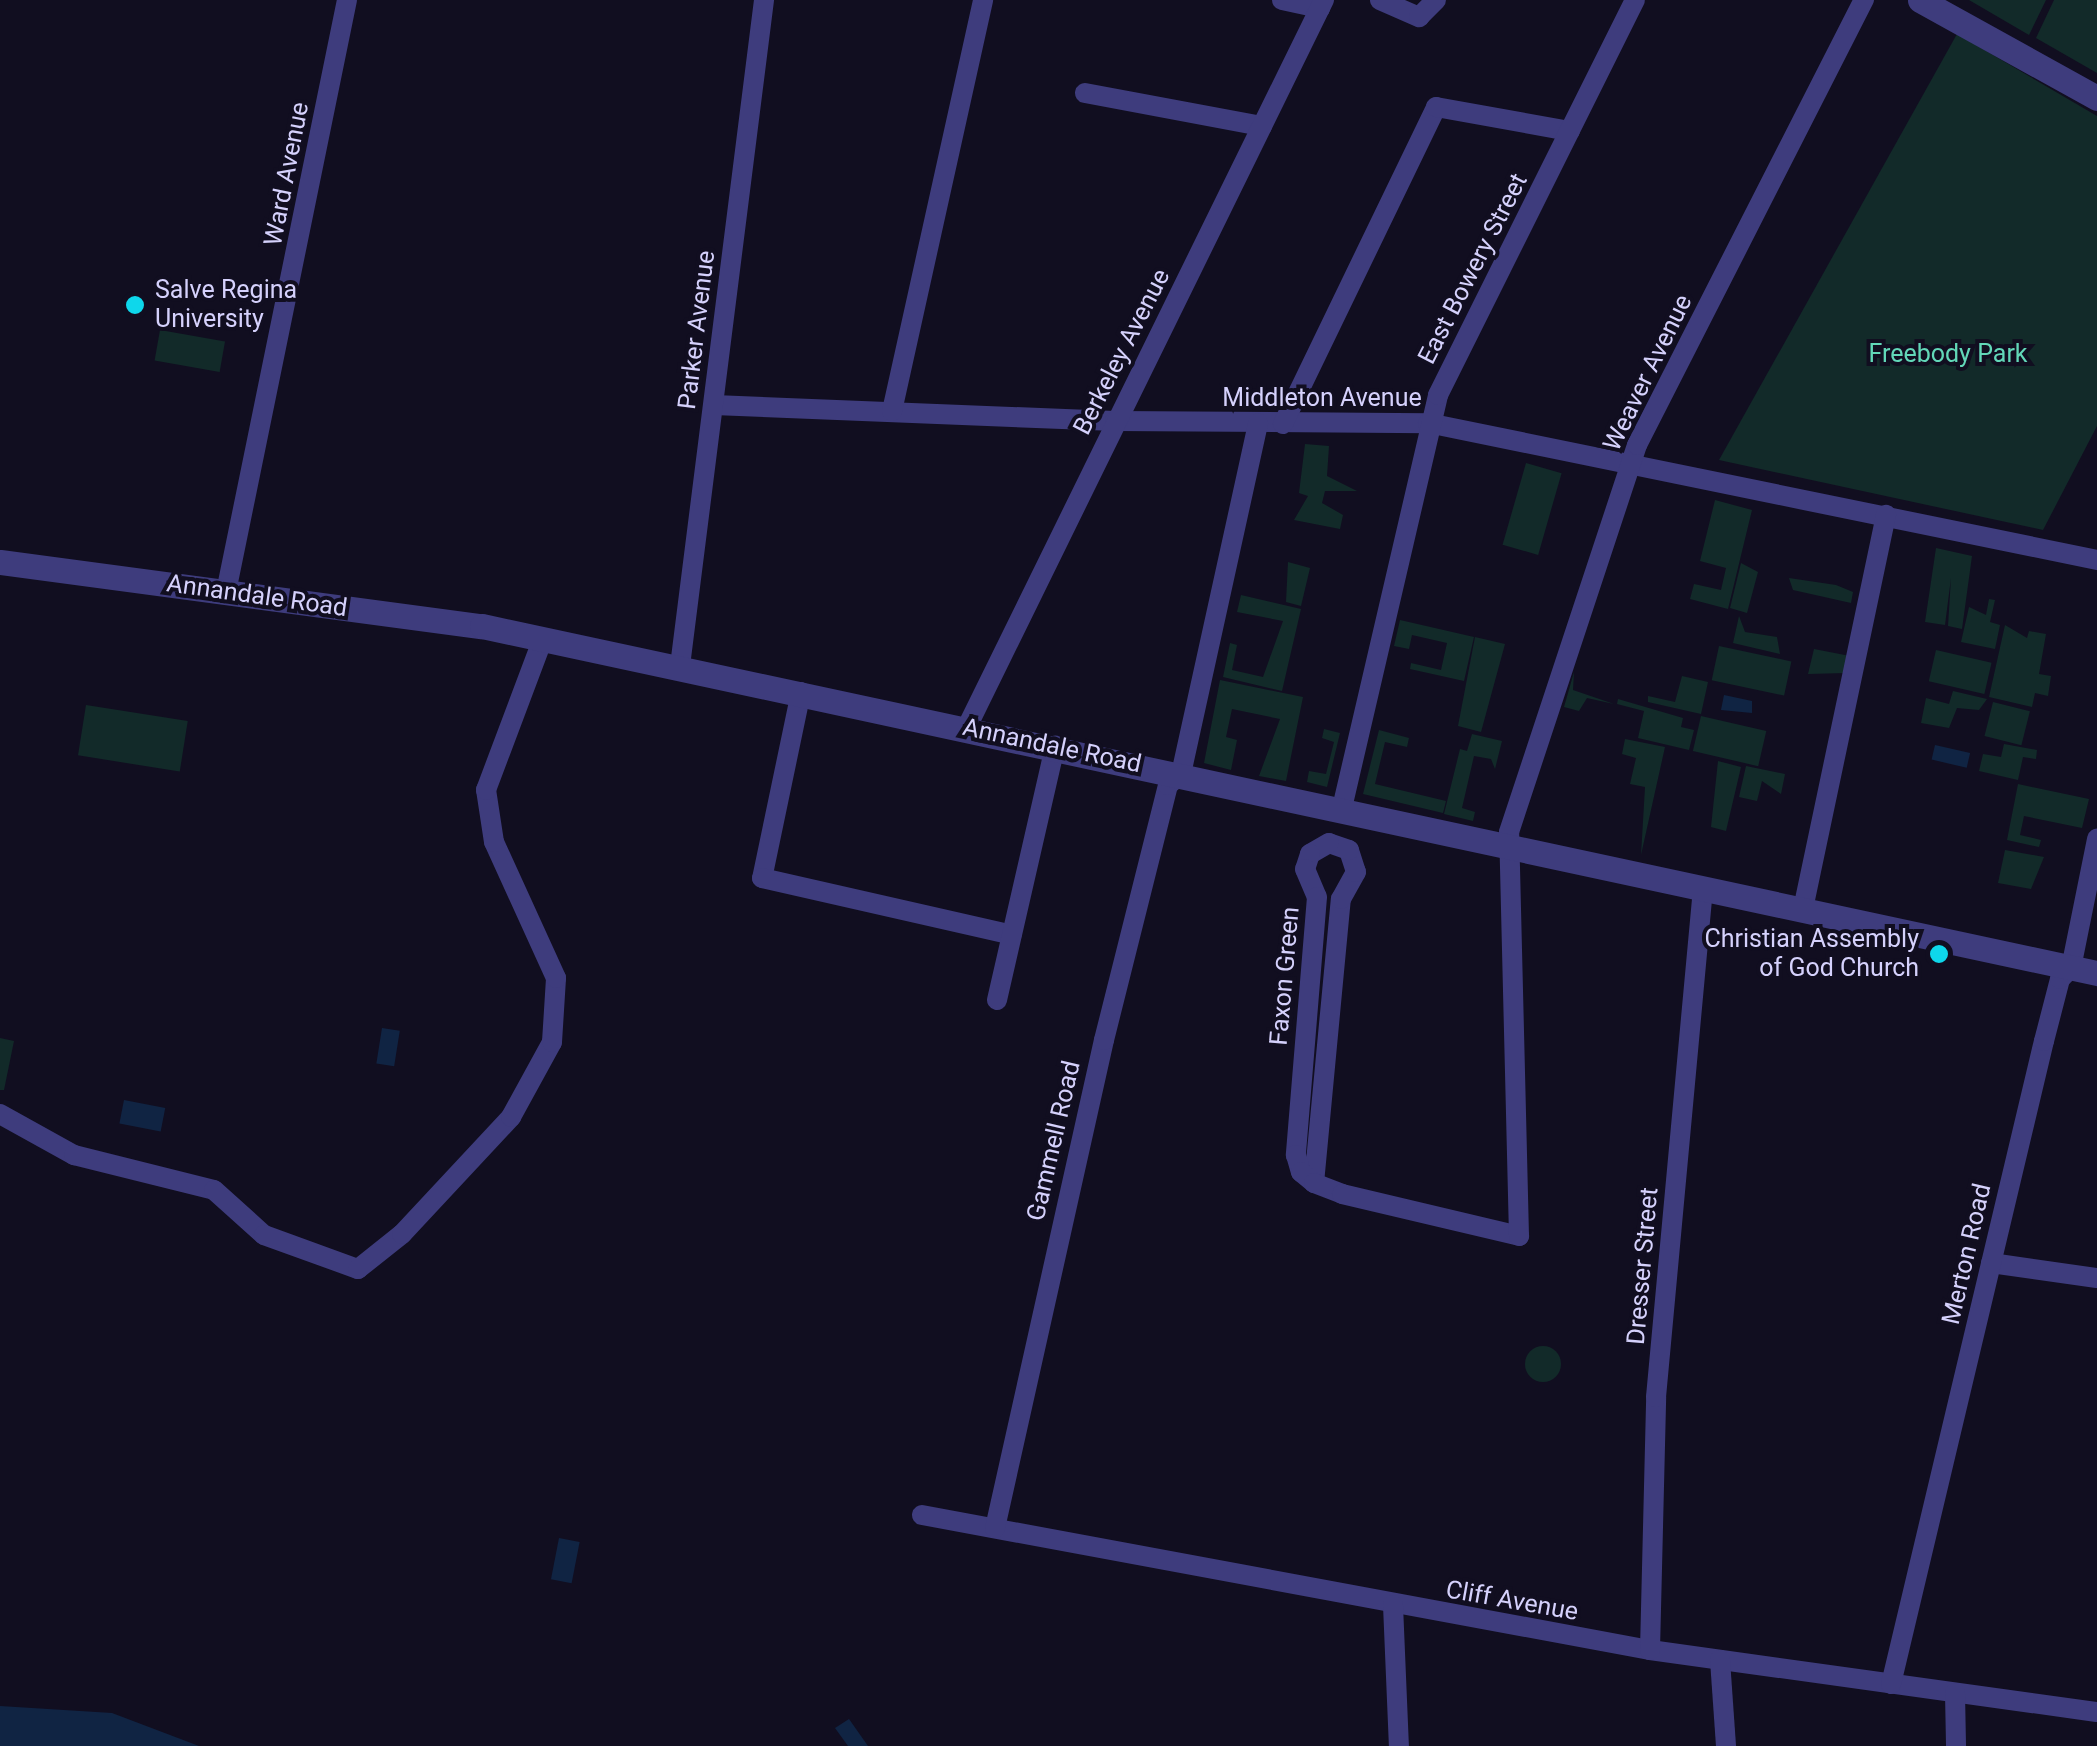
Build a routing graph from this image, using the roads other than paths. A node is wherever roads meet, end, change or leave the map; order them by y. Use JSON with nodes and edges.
{"nodes":[{"id":1,"x":347,"y":0,"type":"edge"},
{"id":2,"x":764,"y":0,"type":"edge"},
{"id":3,"x":983,"y":0,"type":"edge"},
{"id":4,"x":1282,"y":0,"type":"edge"},
{"id":5,"x":1380,"y":0,"type":"edge"},
{"id":6,"x":1436,"y":0,"type":"edge"},
{"id":7,"x":1635,"y":0,"type":"edge"},
{"id":8,"x":1864,"y":0,"type":"edge"},
{"id":9,"x":1920,"y":0,"type":"edge"},
{"id":10,"x":1322,"y":4,"type":"edge"},
{"id":11,"x":1085,"y":93,"type":"dead end"},
{"id":12,"x":2097,"y":98,"type":"edge"},
{"id":13,"x":1262,"y":126,"type":"junction"},
{"id":14,"x":1570,"y":131,"type":"junction"},
{"id":15,"x":714,"y":404,"type":"junction"},
{"id":16,"x":892,"y":411,"type":"junction"},
{"id":17,"x":1114,"y":422,"type":"junction"},
{"id":18,"x":1258,"y":423,"type":"junction"},
{"id":19,"x":1428,"y":423,"type":"junction"},
{"id":20,"x":1283,"y":424,"type":"junction"},
{"id":21,"x":1630,"y":464,"type":"junction"},
{"id":22,"x":1886,"y":516,"type":"junction"},
{"id":23,"x":2097,"y":560,"type":"edge"},
{"id":24,"x":0,"y":562,"type":"edge"},
{"id":25,"x":226,"y":592,"type":"junction"},
{"id":26,"x":543,"y":638,"type":"junction"},
{"id":27,"x":680,"y":666,"type":"junction"},
{"id":28,"x":800,"y":692,"type":"junction"},
{"id":29,"x":967,"y":727,"type":"junction"},
{"id":30,"x":1054,"y":746,"type":"junction"},
{"id":31,"x":1181,"y":774,"type":"junction"},
{"id":32,"x":1342,"y":808,"type":"junction"},
{"id":33,"x":2097,"y":838,"type":"edge"},
{"id":34,"x":1506,"y":845,"type":"junction"},
{"id":35,"x":1703,"y":888,"type":"junction"},
{"id":36,"x":1804,"y":909,"type":"junction"},
{"id":37,"x":1012,"y":934,"type":"junction"},
{"id":38,"x":2071,"y":968,"type":"junction"},
{"id":39,"x":2097,"y":973,"type":"edge"},
{"id":40,"x":997,"y":1000,"type":"dead end"},
{"id":41,"x":0,"y":1114,"type":"edge"},
{"id":42,"x":1314,"y":1182,"type":"junction"},
{"id":43,"x":1991,"y":1263,"type":"junction"},
{"id":44,"x":2097,"y":1278,"type":"edge"},
{"id":45,"x":922,"y":1515,"type":"dead end"},
{"id":46,"x":995,"y":1528,"type":"junction"},
{"id":47,"x":1392,"y":1605,"type":"junction"},
{"id":48,"x":1650,"y":1650,"type":"junction"},
{"id":49,"x":1720,"y":1660,"type":"junction"},
{"id":50,"x":1892,"y":1684,"type":"junction"},
{"id":51,"x":1954,"y":1694,"type":"junction"},
{"id":52,"x":2097,"y":1712,"type":"edge"},
{"id":53,"x":1399,"y":1746,"type":"edge"},
{"id":54,"x":1726,"y":1746,"type":"edge"},
{"id":55,"x":1956,"y":1746,"type":"edge"}],
"edges":[{"from":1,"to":25,"type":"street","name":"Ward Avenue"},
{"from":2,"to":15,"type":"street","name":"Parker Avenue"},
{"from":3,"to":16,"type":"street"},
{"from":4,"to":10,"type":"street"},
{"from":5,"to":6,"type":"street"},
{"from":7,"to":14,"type":"street","name":"East Bowery Street"},
{"from":8,"to":21,"type":"street","name":"Weaver Avenue"},
{"from":9,"to":12,"type":"street"},
{"from":10,"to":13,"type":"street","name":"Berkeley Avenue"},
{"from":11,"to":13,"type":"street"},
{"from":13,"to":17,"type":"street","name":"Berkeley Avenue"},
{"from":14,"to":19,"type":"street","name":"East Bowery Street"},
{"from":14,"to":20,"type":"street"},
{"from":15,"to":16,"type":"street","name":"Middleton Avenue"},
{"from":15,"to":27,"type":"street","name":"Parker Avenue"},
{"from":16,"to":17,"type":"street","name":"Middleton Avenue"},
{"from":17,"to":18,"type":"street","name":"Middleton Avenue"},
{"from":17,"to":29,"type":"street","name":"Berkeley Avenue"},
{"from":18,"to":20,"type":"street","name":"Middleton Avenue"},
{"from":18,"to":31,"type":"street","name":"Gammell Road"},
{"from":19,"to":20,"type":"street","name":"Middleton Avenue"},
{"from":19,"to":21,"type":"street","name":"Middleton Avenue"},
{"from":19,"to":32,"type":"street","name":"East Bowery Street"},
{"from":21,"to":22,"type":"street","name":"Middleton Avenue"},
{"from":21,"to":34,"type":"street","name":"Weaver Avenue"},
{"from":22,"to":23,"type":"street","name":"Middleton Avenue"},
{"from":22,"to":36,"type":"street"},
{"from":24,"to":25,"type":"street","name":"Annandale Road"},
{"from":25,"to":26,"type":"street","name":"Annandale Road"},
{"from":26,"to":27,"type":"street","name":"Annandale Road"},
{"from":26,"to":41,"type":"street"},
{"from":27,"to":28,"type":"street","name":"Annandale Road"},
{"from":28,"to":29,"type":"street","name":"Annandale Road"},
{"from":28,"to":37,"type":"street"},
{"from":29,"to":30,"type":"street","name":"Annandale Road"},
{"from":30,"to":31,"type":"street","name":"Annandale Road"},
{"from":30,"to":37,"type":"street"},
{"from":31,"to":32,"type":"street","name":"Annandale Road"},
{"from":31,"to":46,"type":"street","name":"Gammell Road"},
{"from":32,"to":34,"type":"street","name":"Annandale Road"},
{"from":33,"to":38,"type":"street","name":"Merton Road"},
{"from":34,"to":35,"type":"street","name":"Annandale Road"},
{"from":34,"to":42,"type":"street","name":"Weaver Avenue"},
{"from":35,"to":36,"type":"street","name":"Annandale Road"},
{"from":35,"to":48,"type":"street","name":"Dresser Street"},
{"from":36,"to":38,"type":"street","name":"Annandale Road"},
{"from":37,"to":40,"type":"street"},
{"from":38,"to":39,"type":"street","name":"Annandale Road"},
{"from":38,"to":43,"type":"street","name":"Merton Road"},
{"from":42,"to":42,"type":"street","name":"Faxon Green"},
{"from":43,"to":44,"type":"street"},
{"from":43,"to":50,"type":"street","name":"Merton Road"},
{"from":45,"to":46,"type":"street","name":"Cliff Avenue"},
{"from":46,"to":47,"type":"street","name":"Cliff Avenue"},
{"from":47,"to":48,"type":"street","name":"Cliff Avenue"},
{"from":47,"to":53,"type":"street"},
{"from":48,"to":49,"type":"street","name":"Cliff Avenue"},
{"from":49,"to":50,"type":"street","name":"Cliff Avenue"},
{"from":49,"to":54,"type":"street"},
{"from":50,"to":51,"type":"street","name":"Cliff Avenue"},
{"from":51,"to":52,"type":"street","name":"Cliff Avenue"},
{"from":51,"to":55,"type":"street"}]}
